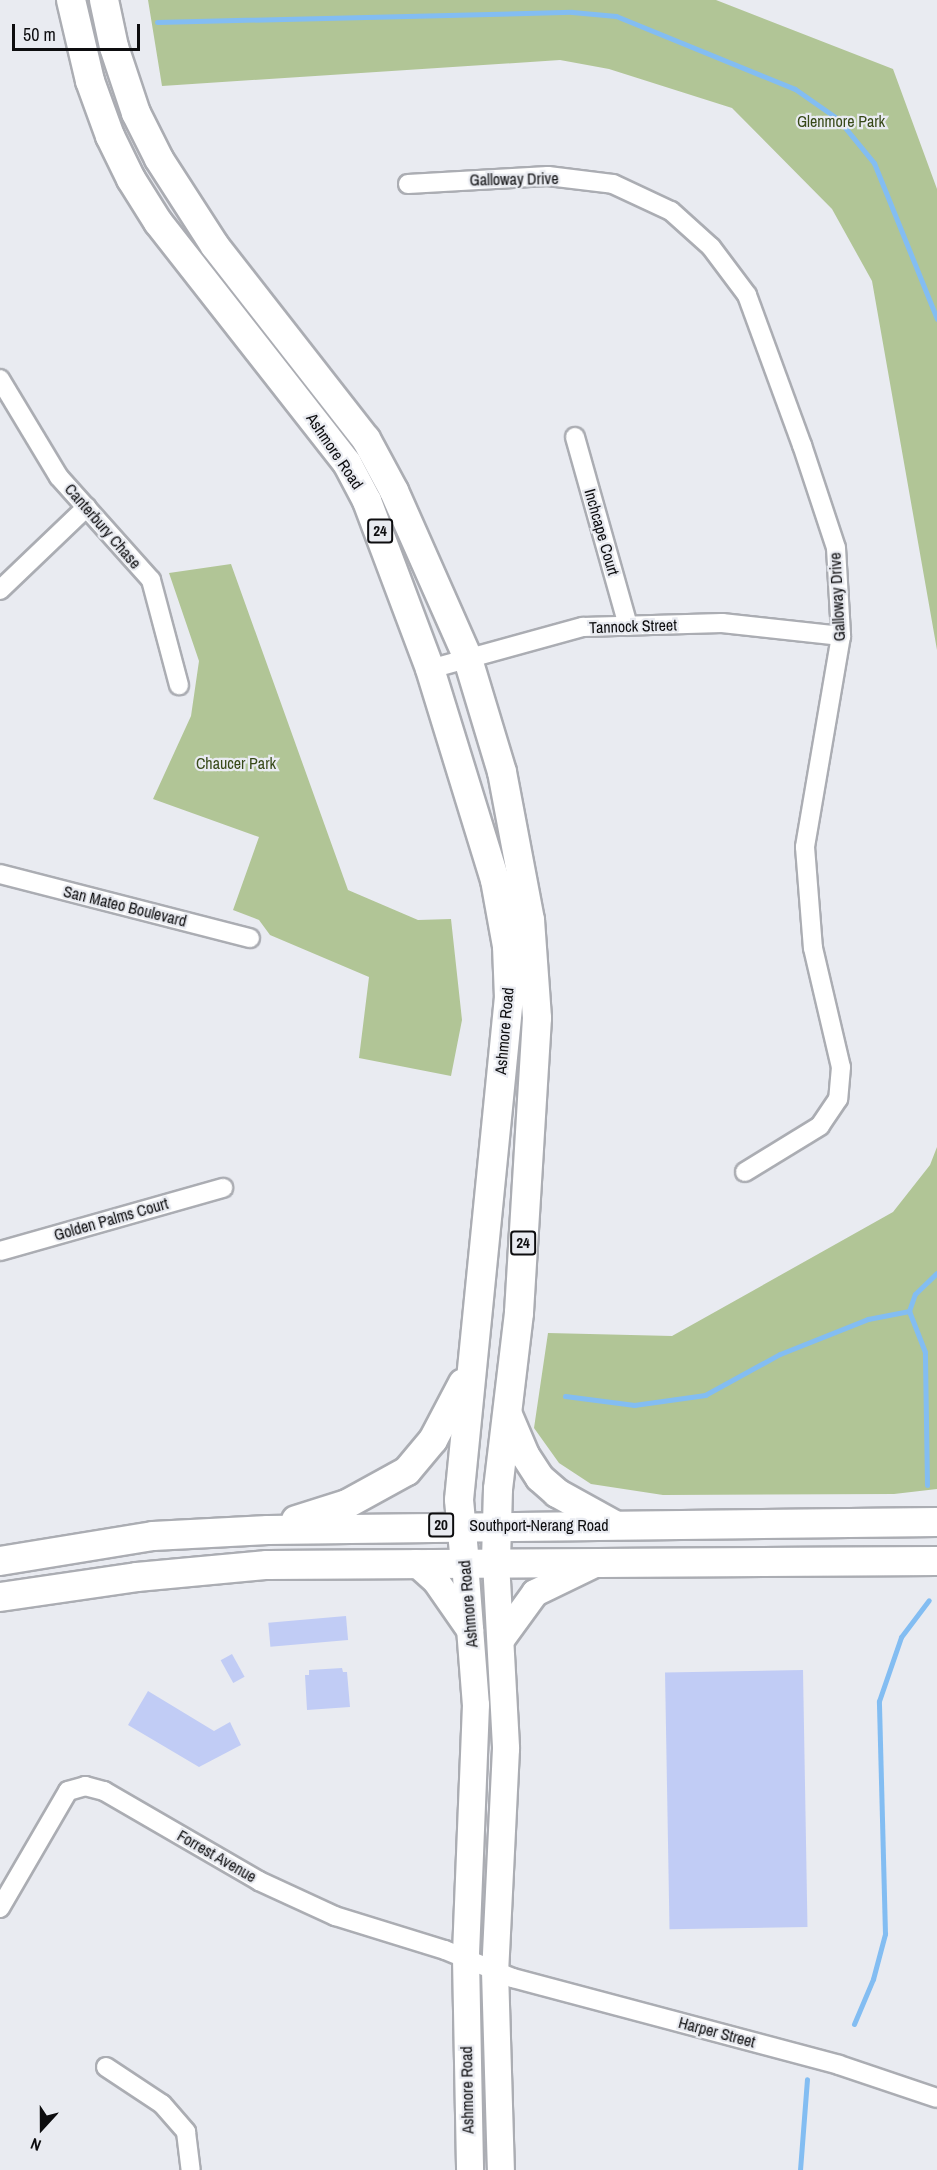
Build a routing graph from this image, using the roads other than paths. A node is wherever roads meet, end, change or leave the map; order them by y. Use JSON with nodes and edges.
{"nodes":[{"id":1,"x":71,"y":0,"type":"edge"},
{"id":2,"x":104,"y":0,"type":"edge"},
{"id":3,"x":408,"y":184,"type":"dead end"},
{"id":4,"x":0,"y":379,"type":"edge"},
{"id":5,"x":575,"y":437,"type":"dead end"},
{"id":6,"x":87,"y":507,"type":"junction"},
{"id":7,"x":0,"y":590,"type":"edge"},
{"id":8,"x":628,"y":626,"type":"junction"},
{"id":9,"x":841,"y":636,"type":"junction"},
{"id":10,"x":467,"y":656,"type":"junction"},
{"id":11,"x":430,"y":669,"type":"junction"},
{"id":12,"x":179,"y":685,"type":"dead end"},
{"id":13,"x":0,"y":874,"type":"edge"},
{"id":14,"x":250,"y":938,"type":"dead end"},
{"id":15,"x":746,"y":1172,"type":"dead end"},
{"id":16,"x":223,"y":1188,"type":"dead end"},
{"id":17,"x":0,"y":1251,"type":"edge"},
{"id":18,"x":470,"y":1368,"type":"junction"},
{"id":19,"x":507,"y":1413,"type":"junction"},
{"id":20,"x":937,"y":1522,"type":"edge"},
{"id":21,"x":460,"y":1525,"type":"junction"},
{"id":22,"x":496,"y":1525,"type":"junction"},
{"id":23,"x":614,"y":1525,"type":"junction"},
{"id":24,"x":268,"y":1530,"type":"junction"},
{"id":25,"x":937,"y":1560,"type":"edge"},
{"id":26,"x":0,"y":1561,"type":"edge"},
{"id":27,"x":602,"y":1561,"type":"junction"},
{"id":28,"x":496,"y":1562,"type":"junction"},
{"id":29,"x":416,"y":1563,"type":"junction"},
{"id":30,"x":465,"y":1563,"type":"junction"},
{"id":31,"x":0,"y":1597,"type":"edge"},
{"id":32,"x":470,"y":1630,"type":"junction"},
{"id":33,"x":501,"y":1640,"type":"junction"},
{"id":34,"x":0,"y":1908,"type":"edge"},
{"id":35,"x":466,"y":1958,"type":"junction"},
{"id":36,"x":495,"y":1971,"type":"junction"},
{"id":37,"x":106,"y":2067,"type":"dead end"},
{"id":38,"x":937,"y":2098,"type":"edge"},
{"id":39,"x":191,"y":2170,"type":"edge"},
{"id":40,"x":470,"y":2170,"type":"edge"},
{"id":41,"x":501,"y":2170,"type":"edge"}],
"edges":[{"from":1,"to":11,"type":"main road","name":"Ashmore Road","number":"24"},
{"from":2,"to":10,"type":"main road","name":"Ashmore Road","number":"24"},
{"from":3,"to":9,"type":"street","name":"Galloway Drive"},
{"from":4,"to":6,"type":"street","name":"Canterbury Chase"},
{"from":5,"to":8,"type":"street","name":"Inchcape Court"},
{"from":6,"to":7,"type":"street"},
{"from":6,"to":12,"type":"street","name":"Canterbury Chase"},
{"from":8,"to":9,"type":"street","name":"Tannock Street"},
{"from":8,"to":10,"type":"street","name":"Tannock Street"},
{"from":9,"to":15,"type":"street","name":"Galloway Drive"},
{"from":10,"to":11,"type":"street","name":"Tannock Street"},
{"from":10,"to":19,"type":"main road","name":"Ashmore Road","number":"24"},
{"from":11,"to":18,"type":"main road","name":"Ashmore Road","number":"24"},
{"from":13,"to":14,"type":"street","name":"San Mateo Boulevard"},
{"from":16,"to":17,"type":"street","name":"Golden Palms Court"},
{"from":18,"to":21,"type":"main road","name":"Ashmore Road","number":"24"},
{"from":18,"to":24,"type":"main road"},
{"from":19,"to":22,"type":"main road","name":"Ashmore Road","number":"24"},
{"from":19,"to":23,"type":"main road"},
{"from":20,"to":23,"type":"main road","name":"Southport-Nerang Road","number":"20"},
{"from":21,"to":22,"type":"main road","name":"Southport-Nerang Road","number":"20"},
{"from":21,"to":24,"type":"main road","name":"Southport-Nerang Road","number":"20"},
{"from":21,"to":30,"type":"main road","name":"Ashmore Road","number":"24"},
{"from":22,"to":23,"type":"main road","name":"Southport-Nerang Road","number":"20"},
{"from":22,"to":28,"type":"main road","name":"Ashmore Road","number":"24"},
{"from":24,"to":26,"type":"main road","name":"Southport-Nerang Road","number":"20"},
{"from":25,"to":27,"type":"main road"},
{"from":27,"to":28,"type":"main road"},
{"from":27,"to":33,"type":"main road"},
{"from":28,"to":30,"type":"main road"},
{"from":28,"to":33,"type":"main road","name":"Ashmore Road"},
{"from":29,"to":30,"type":"main road"},
{"from":29,"to":31,"type":"main road"},
{"from":29,"to":32,"type":"main road"},
{"from":30,"to":32,"type":"main road","name":"Ashmore Road"},
{"from":32,"to":35,"type":"main road","name":"Ashmore Road"},
{"from":33,"to":36,"type":"main road","name":"Ashmore Road"},
{"from":34,"to":35,"type":"street","name":"Forrest Avenue"},
{"from":35,"to":36,"type":"street","name":"Forrest Avenue"},
{"from":35,"to":40,"type":"main road","name":"Ashmore Road"},
{"from":36,"to":38,"type":"street","name":"Harper Street"},
{"from":36,"to":41,"type":"main road","name":"Ashmore Road"},
{"from":37,"to":39,"type":"street"}]}
